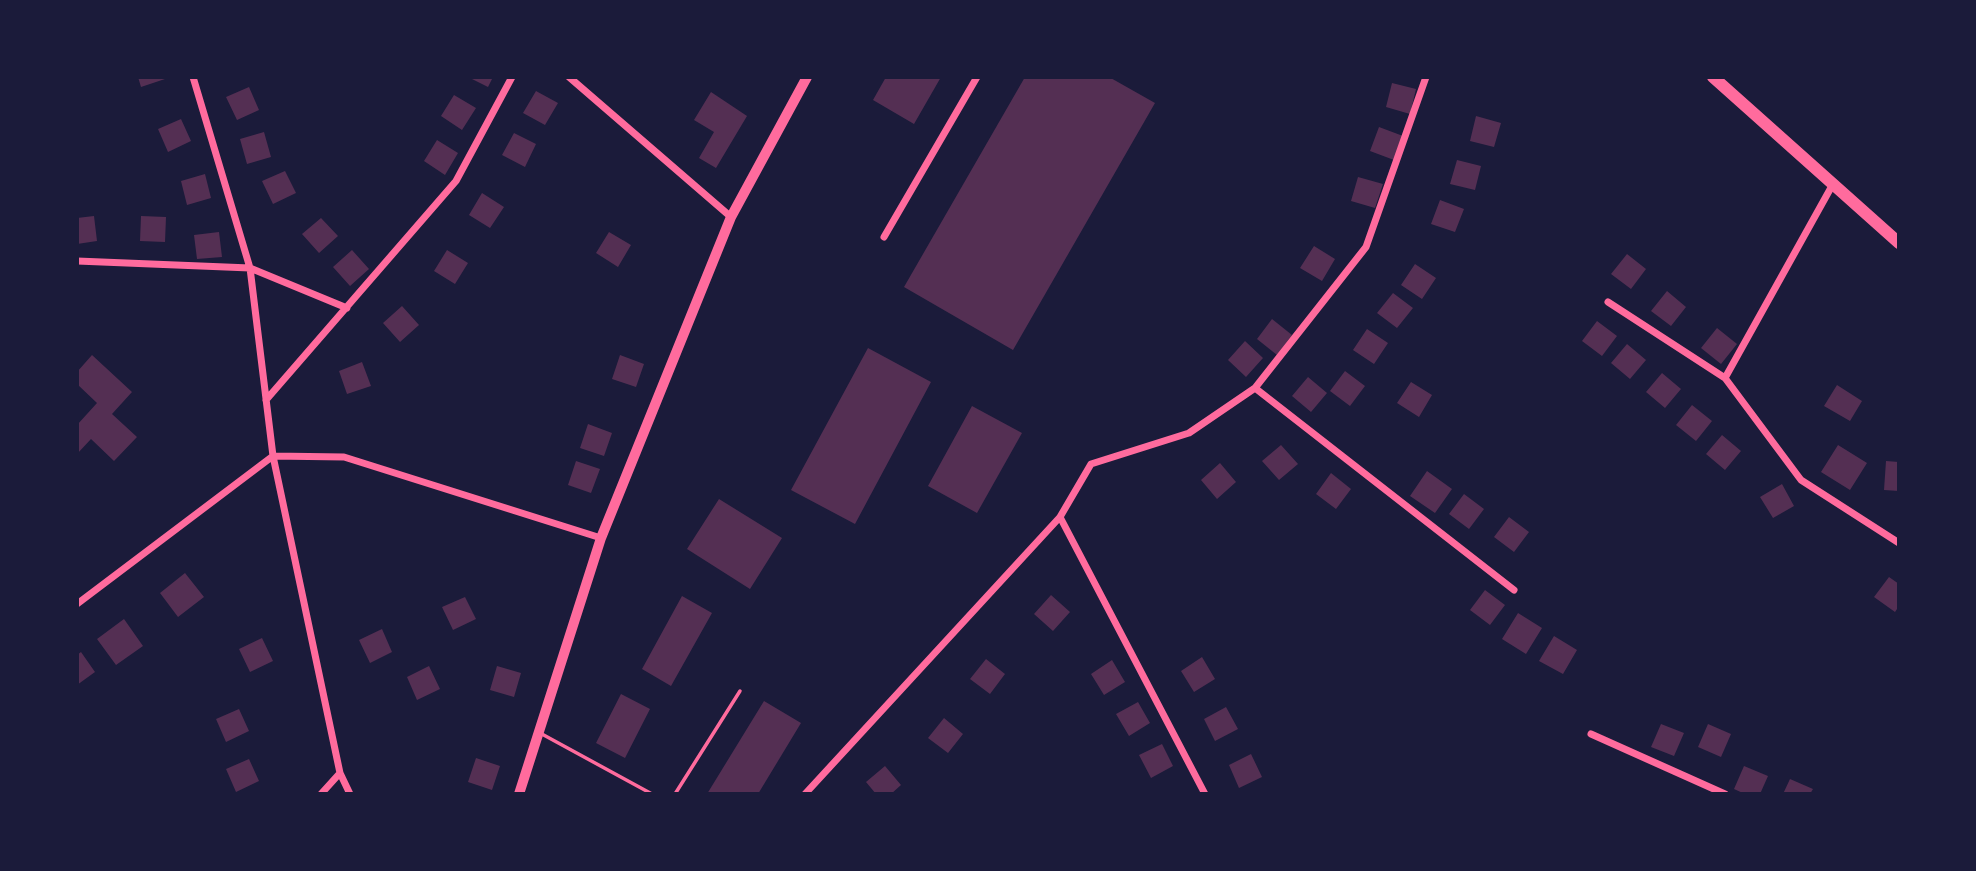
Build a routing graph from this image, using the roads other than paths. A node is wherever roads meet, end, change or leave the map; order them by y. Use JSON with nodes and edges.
{"nodes":[{"id":1,"x":193,"y":77,"type":"edge"},
{"id":2,"x":512,"y":77,"type":"edge"},
{"id":3,"x":569,"y":77,"type":"edge"},
{"id":4,"x":807,"y":77,"type":"edge"},
{"id":5,"x":977,"y":77,"type":"edge"},
{"id":6,"x":1426,"y":77,"type":"edge"},
{"id":7,"x":1713,"y":77,"type":"edge"},
{"id":8,"x":1833,"y":184,"type":"junction"},
{"id":9,"x":731,"y":217,"type":"junction"},
{"id":10,"x":884,"y":237,"type":"dead end"},
{"id":11,"x":1899,"y":243,"type":"edge"},
{"id":12,"x":77,"y":261,"type":"edge"},
{"id":13,"x":250,"y":268,"type":"junction"},
{"id":14,"x":1608,"y":302,"type":"dead end"},
{"id":15,"x":347,"y":308,"type":"junction"},
{"id":16,"x":1726,"y":378,"type":"junction"},
{"id":17,"x":1255,"y":388,"type":"junction"},
{"id":18,"x":266,"y":400,"type":"junction"},
{"id":19,"x":273,"y":456,"type":"junction"},
{"id":20,"x":1060,"y":517,"type":"junction"},
{"id":21,"x":601,"y":538,"type":"junction"},
{"id":22,"x":1899,"y":543,"type":"edge"},
{"id":23,"x":1514,"y":590,"type":"dead end"},
{"id":24,"x":77,"y":604,"type":"edge"},
{"id":25,"x":740,"y":691,"type":"dead end"},
{"id":26,"x":539,"y":732,"type":"junction"},
{"id":27,"x":1591,"y":734,"type":"dead end"},
{"id":28,"x":340,"y":772,"type":"junction"},
{"id":29,"x":321,"y":794,"type":"edge"},
{"id":30,"x":350,"y":794,"type":"edge"},
{"id":31,"x":519,"y":794,"type":"edge"},
{"id":32,"x":652,"y":794,"type":"edge"},
{"id":33,"x":676,"y":794,"type":"edge"},
{"id":34,"x":805,"y":794,"type":"edge"},
{"id":35,"x":1205,"y":794,"type":"edge"},
{"id":36,"x":1726,"y":794,"type":"edge"}],
"edges":[{"from":1,"to":13,"type":"street"},
{"from":2,"to":15,"type":"street"},
{"from":3,"to":9,"type":"street"},
{"from":4,"to":9,"type":"street"},
{"from":5,"to":10,"type":"street"},
{"from":6,"to":17,"type":"street"},
{"from":7,"to":8,"type":"highway"},
{"from":8,"to":11,"type":"highway"},
{"from":8,"to":16,"type":"street"},
{"from":9,"to":21,"type":"street"},
{"from":12,"to":13,"type":"street"},
{"from":13,"to":15,"type":"street"},
{"from":13,"to":18,"type":"street"},
{"from":14,"to":16,"type":"street"},
{"from":15,"to":18,"type":"street"},
{"from":16,"to":22,"type":"street"},
{"from":17,"to":20,"type":"street"},
{"from":17,"to":23,"type":"street"},
{"from":18,"to":19,"type":"street"},
{"from":19,"to":21,"type":"street"},
{"from":19,"to":24,"type":"street"},
{"from":19,"to":28,"type":"street"},
{"from":20,"to":34,"type":"street"},
{"from":20,"to":35,"type":"street"},
{"from":21,"to":26,"type":"street"},
{"from":25,"to":33,"type":"lane"},
{"from":26,"to":31,"type":"street"},
{"from":26,"to":32,"type":"lane"},
{"from":27,"to":36,"type":"street"},
{"from":28,"to":29,"type":"street"},
{"from":28,"to":30,"type":"street"}]}
